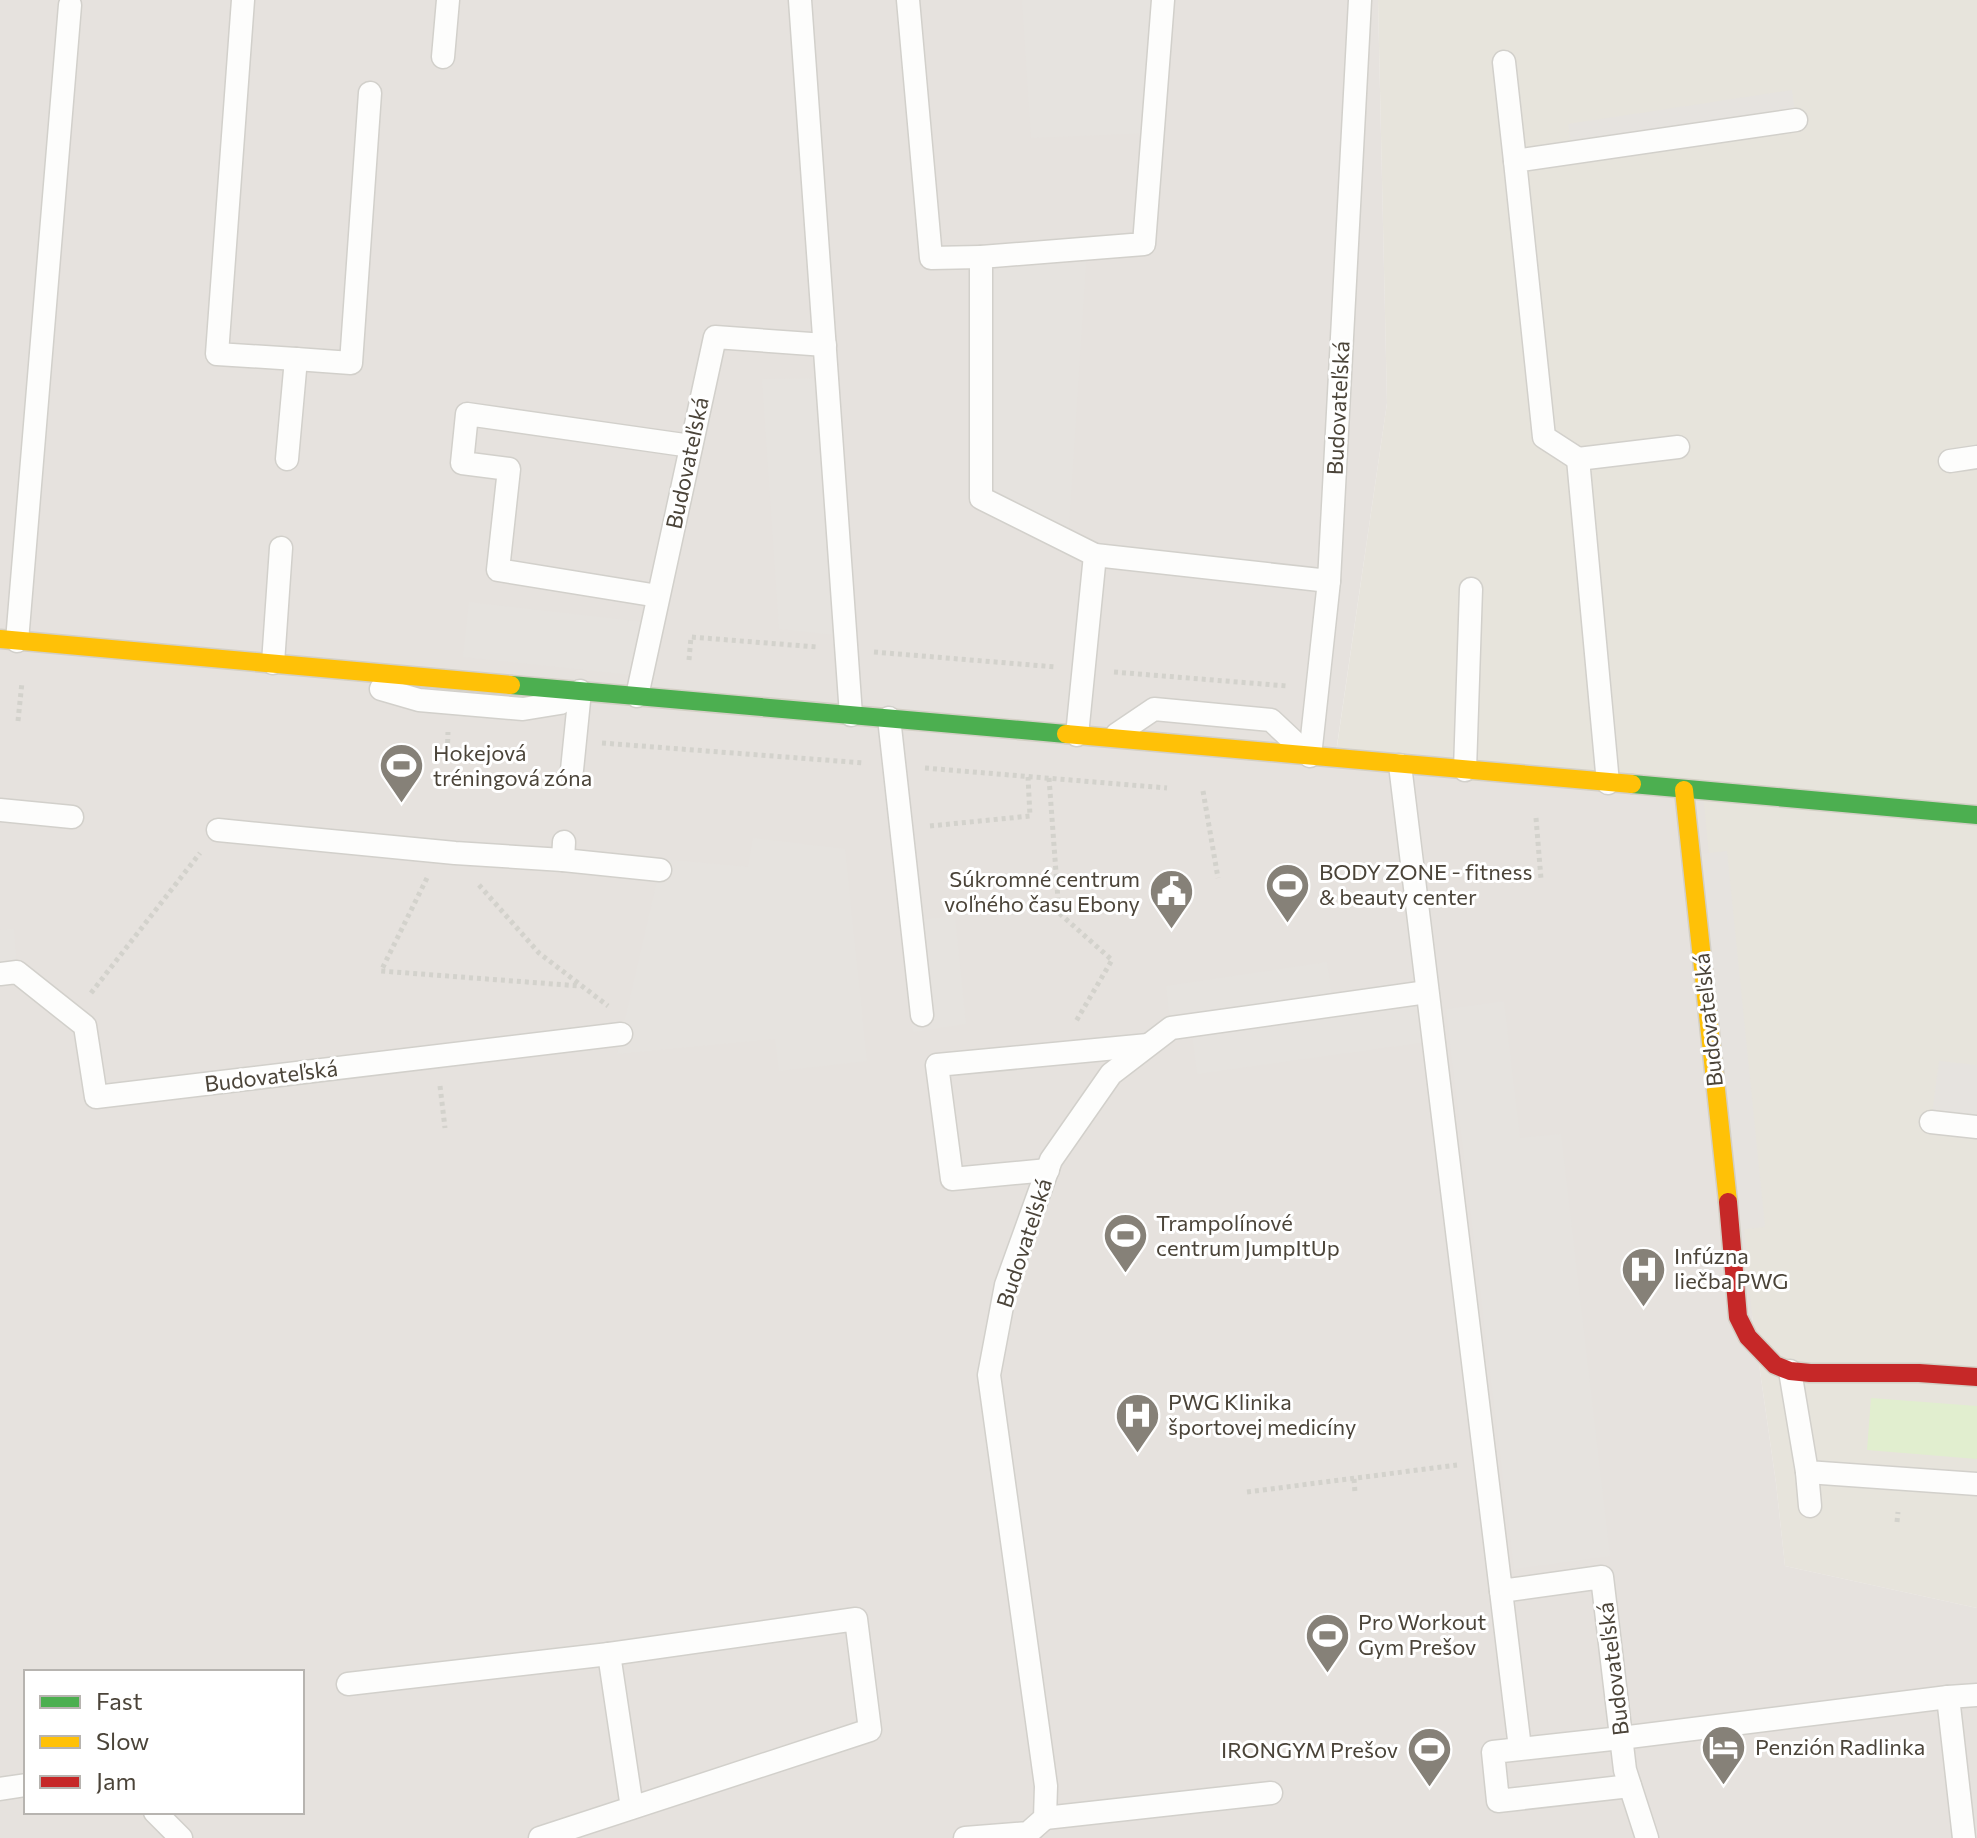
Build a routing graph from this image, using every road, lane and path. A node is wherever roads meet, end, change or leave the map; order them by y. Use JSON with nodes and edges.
{"nodes":[{"id":1,"x":243,"y":0,"type":"edge"},
{"id":2,"x":448,"y":0,"type":"edge"},
{"id":3,"x":800,"y":0,"type":"edge"},
{"id":4,"x":908,"y":0,"type":"edge"},
{"id":5,"x":1163,"y":0,"type":"edge"},
{"id":6,"x":1360,"y":0,"type":"edge"},
{"id":7,"x":70,"y":5,"type":"dead end"},
{"id":8,"x":443,"y":57,"type":"dead end"},
{"id":9,"x":1504,"y":62,"type":"dead end"},
{"id":10,"x":370,"y":93,"type":"dead end"},
{"id":11,"x":1796,"y":120,"type":"dead end"},
{"id":12,"x":1515,"y":161,"type":"junction"},
{"id":13,"x":981,"y":257,"type":"junction"},
{"id":14,"x":825,"y":345,"type":"junction"},
{"id":15,"x":296,"y":359,"type":"junction"},
{"id":16,"x":691,"y":446,"type":"junction"},
{"id":17,"x":1678,"y":447,"type":"dead end"},
{"id":18,"x":1977,"y":457,"type":"edge"},
{"id":19,"x":287,"y":459,"type":"dead end"},
{"id":20,"x":1578,"y":459,"type":"junction"},
{"id":21,"x":1950,"y":461,"type":"dead end"},
{"id":22,"x":281,"y":548,"type":"dead end"},
{"id":23,"x":1095,"y":555,"type":"junction"},
{"id":24,"x":1329,"y":581,"type":"junction"},
{"id":25,"x":1471,"y":589,"type":"dead end"},
{"id":26,"x":658,"y":596,"type":"junction"},
{"id":27,"x":9,"y":640,"type":"edge"},
{"id":28,"x":846,"y":650,"type":"junction"},
{"id":29,"x":273,"y":663,"type":"junction"},
{"id":30,"x":311,"y":667,"type":"joint"},
{"id":31,"x":1084,"y":669,"type":"junction"},
{"id":32,"x":22,"y":675,"type":"dead end"},
{"id":33,"x":1317,"y":689,"type":"junction"},
{"id":34,"x":627,"y":695,"type":"junction"},
{"id":35,"x":579,"y":696,"type":"junction"},
{"id":36,"x":687,"y":700,"type":"junction"},
{"id":37,"x":851,"y":715,"type":"junction"},
{"id":38,"x":889,"y":718,"type":"junction"},
{"id":39,"x":18,"y":721,"type":"dead end"},
{"id":40,"x":448,"y":730,"type":"dead end"},
{"id":41,"x":1077,"y":735,"type":"junction"},
{"id":42,"x":1111,"y":738,"type":"junction"},
{"id":43,"x":684,"y":749,"type":"dead end"},
{"id":44,"x":1310,"y":756,"type":"junction"},
{"id":45,"x":447,"y":759,"type":"dead end"},
{"id":46,"x":1400,"y":765,"type":"junction"},
{"id":47,"x":572,"y":770,"type":"dead end"},
{"id":48,"x":1465,"y":770,"type":"junction"},
{"id":49,"x":1028,"y":777,"type":"dead end"},
{"id":50,"x":1049,"y":778,"type":"dead end"},
{"id":51,"x":1608,"y":783,"type":"junction"},
{"id":52,"x":1684,"y":790,"type":"junction"},
{"id":53,"x":1203,"y":791,"type":"dead end"},
{"id":54,"x":0,"y":810,"type":"edge"},
{"id":55,"x":1977,"y":815,"type":"edge"},
{"id":56,"x":72,"y":817,"type":"dead end"},
{"id":57,"x":1536,"y":818,"type":"dead end"},
{"id":58,"x":920,"y":827,"type":"dead end"},
{"id":59,"x":218,"y":830,"type":"joint"},
{"id":60,"x":448,"y":852,"type":"junction"},
{"id":61,"x":660,"y":870,"type":"dead end"},
{"id":62,"x":1218,"y":878,"type":"dead end"},
{"id":63,"x":1541,"y":879,"type":"dead end"},
{"id":64,"x":0,"y":974,"type":"edge"},
{"id":65,"x":580,"y":986,"type":"junction"},
{"id":66,"x":1427,"y":992,"type":"junction"},
{"id":67,"x":615,"y":1012,"type":"dead end"},
{"id":68,"x":922,"y":1015,"type":"dead end"},
{"id":69,"x":73,"y":1016,"type":"junction"},
{"id":70,"x":621,"y":1034,"type":"dead end"},
{"id":71,"x":1149,"y":1044,"type":"junction"},
{"id":72,"x":1057,"y":1054,"type":"junction"},
{"id":73,"x":436,"y":1057,"type":"junction"},
{"id":74,"x":1931,"y":1122,"type":"dead end"},
{"id":75,"x":1977,"y":1127,"type":"edge"},
{"id":76,"x":445,"y":1128,"type":"dead end"},
{"id":77,"x":1048,"y":1170,"type":"junction"},
{"id":78,"x":1790,"y":1371,"type":"junction"},
{"id":79,"x":1977,"y":1377,"type":"edge"},
{"id":80,"x":1485,"y":1462,"type":"junction"},
{"id":81,"x":1807,"y":1472,"type":"junction"},
{"id":82,"x":1354,"y":1479,"type":"junction"},
{"id":83,"x":1977,"y":1484,"type":"edge"},
{"id":84,"x":1247,"y":1492,"type":"dead end"},
{"id":85,"x":1355,"y":1493,"type":"dead end"},
{"id":86,"x":1810,"y":1506,"type":"dead end"},
{"id":87,"x":1898,"y":1512,"type":"dead end"},
{"id":88,"x":1897,"y":1522,"type":"dead end"},
{"id":89,"x":1501,"y":1591,"type":"junction"},
{"id":90,"x":609,"y":1654,"type":"junction"},
{"id":91,"x":348,"y":1684,"type":"dead end"},
{"id":92,"x":1977,"y":1695,"type":"edge"},
{"id":93,"x":1948,"y":1697,"type":"junction"},
{"id":94,"x":1621,"y":1738,"type":"junction"},
{"id":95,"x":1520,"y":1748,"type":"junction"},
{"id":96,"x":24,"y":1785,"type":"edge"},
{"id":97,"x":1630,"y":1786,"type":"junction"},
{"id":98,"x":0,"y":1789,"type":"edge"},
{"id":99,"x":1271,"y":1793,"type":"dead end"},
{"id":100,"x":632,"y":1808,"type":"junction"},
{"id":101,"x":157,"y":1814,"type":"edge"},
{"id":102,"x":1045,"y":1818,"type":"junction"},
{"id":103,"x":181,"y":1838,"type":"edge"},
{"id":104,"x":540,"y":1838,"type":"edge"},
{"id":105,"x":965,"y":1838,"type":"edge"},
{"id":106,"x":1647,"y":1838,"type":"edge"},
{"id":107,"x":1964,"y":1838,"type":"edge"}],
"edges":[{"from":1,"to":15,"type":"lane"},
{"from":2,"to":8,"type":"lane"},
{"from":3,"to":14,"type":"lane"},
{"from":4,"to":13,"type":"lane"},
{"from":5,"to":13,"type":"lane"},
{"from":6,"to":24,"type":"lane","name":"Budovateľská"},
{"from":7,"to":27,"type":"lane"},
{"from":9,"to":12,"type":"lane"},
{"from":10,"to":15,"type":"lane"},
{"from":11,"to":12,"type":"lane"},
{"from":12,"to":20,"type":"lane"},
{"from":13,"to":23,"type":"lane"},
{"from":14,"to":16,"type":"lane","name":"Budovateľská"},
{"from":14,"to":28,"type":"lane"},
{"from":15,"to":19,"type":"lane"},
{"from":16,"to":26,"type":"lane","name":"Budovateľská"},
{"from":16,"to":26,"type":"lane"},
{"from":17,"to":20,"type":"lane"},
{"from":18,"to":21,"type":"lane"},
{"from":20,"to":51,"type":"lane"},
{"from":22,"to":29,"type":"lane"},
{"from":23,"to":24,"type":"lane"},
{"from":23,"to":31,"type":"lane"},
{"from":24,"to":33,"type":"lane","name":"Budovateľská"},
{"from":25,"to":48,"type":"lane"},
{"from":26,"to":34,"type":"lane","name":"Budovateľská"},
{"from":27,"to":29,"type":"street"},
{"from":28,"to":31,"type":"path"},
{"from":28,"to":36,"type":"path"},
{"from":28,"to":37,"type":"lane"},
{"from":29,"to":30,"type":"street"},
{"from":30,"to":35,"type":"lane"},
{"from":31,"to":33,"type":"path"},
{"from":31,"to":41,"type":"lane"},
{"from":32,"to":39,"type":"path"},
{"from":33,"to":44,"type":"lane","name":"Budovateľská"},
{"from":34,"to":35,"type":"lane"},
{"from":34,"to":36,"type":"street"},
{"from":35,"to":47,"type":"lane"},
{"from":36,"to":37,"type":"street"},
{"from":36,"to":43,"type":"path"},
{"from":37,"to":38,"type":"street"},
{"from":38,"to":41,"type":"street"},
{"from":38,"to":68,"type":"lane"},
{"from":40,"to":45,"type":"path"},
{"from":41,"to":42,"type":"street"},
{"from":42,"to":44,"type":"street"},
{"from":42,"to":44,"type":"lane"},
{"from":44,"to":46,"type":"street"},
{"from":46,"to":48,"type":"street"},
{"from":46,"to":66,"type":"lane"},
{"from":48,"to":51,"type":"street"},
{"from":49,"to":58,"type":"path"},
{"from":50,"to":72,"type":"path"},
{"from":51,"to":52,"type":"street"},
{"from":52,"to":55,"type":"street"},
{"from":52,"to":78,"type":"street","name":"Budovateľská"},
{"from":53,"to":62,"type":"path"},
{"from":54,"to":56,"type":"lane"},
{"from":57,"to":63,"type":"path"},
{"from":59,"to":60,"type":"lane"},
{"from":59,"to":69,"type":"path"},
{"from":60,"to":61,"type":"lane"},
{"from":60,"to":65,"type":"path"},
{"from":60,"to":65,"type":"path"},
{"from":64,"to":69,"type":"lane","name":"Budovateľská"},
{"from":65,"to":67,"type":"path"},
{"from":66,"to":71,"type":"lane","name":"Budovateľská"},
{"from":66,"to":80,"type":"lane"},
{"from":69,"to":73,"type":"lane","name":"Budovateľská"},
{"from":70,"to":73,"type":"lane","name":"Budovateľská"},
{"from":71,"to":72,"type":"lane"},
{"from":71,"to":77,"type":"lane","name":"Budovateľská"},
{"from":72,"to":77,"type":"lane"},
{"from":73,"to":76,"type":"path"},
{"from":74,"to":75,"type":"lane"},
{"from":77,"to":102,"type":"lane","name":"Budovateľská"},
{"from":78,"to":79,"type":"street"},
{"from":78,"to":81,"type":"lane"},
{"from":80,"to":82,"type":"path"},
{"from":80,"to":89,"type":"lane"},
{"from":81,"to":83,"type":"lane"},
{"from":81,"to":86,"type":"lane"},
{"from":82,"to":84,"type":"path"},
{"from":82,"to":85,"type":"path"},
{"from":87,"to":88,"type":"path"},
{"from":89,"to":94,"type":"lane","name":"Budovateľská"},
{"from":89,"to":95,"type":"lane"},
{"from":90,"to":91,"type":"lane"},
{"from":90,"to":100,"type":"lane"},
{"from":90,"to":100,"type":"lane"},
{"from":92,"to":93,"type":"lane"},
{"from":93,"to":94,"type":"lane"},
{"from":93,"to":107,"type":"lane"},
{"from":94,"to":95,"type":"lane"},
{"from":94,"to":97,"type":"lane","name":"Budovateľská"},
{"from":95,"to":97,"type":"lane"},
{"from":96,"to":98,"type":"lane"},
{"from":97,"to":106,"type":"lane","name":"Budovateľská"},
{"from":99,"to":102,"type":"lane"},
{"from":100,"to":104,"type":"lane"},
{"from":101,"to":103,"type":"lane"},
{"from":102,"to":105,"type":"lane"}]}
